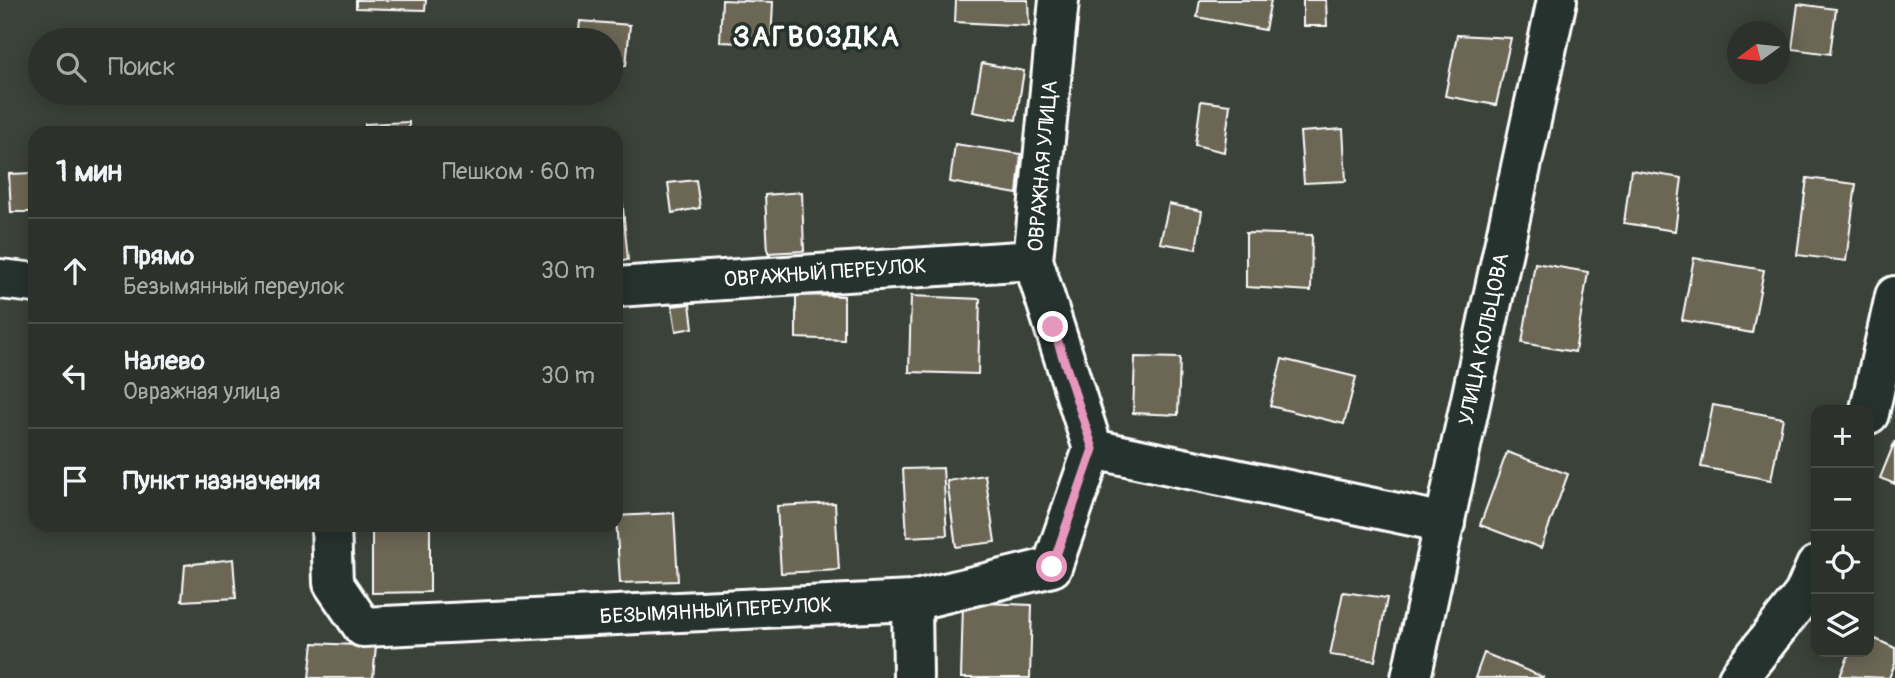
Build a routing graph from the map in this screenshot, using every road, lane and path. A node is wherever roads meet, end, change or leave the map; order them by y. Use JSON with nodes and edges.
{"nodes":[{"id":1,"x":1059,"y":0,"type":"edge"},
{"id":2,"x":1557,"y":0,"type":"edge"},
{"id":3,"x":1033,"y":260,"type":"junction"},
{"id":4,"x":0,"y":279,"type":"edge"},
{"id":5,"x":28,"y":282,"type":"edge"},
{"id":6,"x":623,"y":287,"type":"edge"},
{"id":7,"x":1895,"y":296,"type":"edge"},
{"id":8,"x":1871,"y":405,"type":"edge"},
{"id":9,"x":1093,"y":449,"type":"junction"},
{"id":10,"x":1444,"y":523,"type":"junction"},
{"id":11,"x":331,"y":532,"type":"edge"},
{"id":12,"x":1811,"y":578,"type":"edge"},
{"id":13,"x":912,"y":601,"type":"junction"},
{"id":14,"x":913,"y":678,"type":"edge"},
{"id":15,"x":1411,"y":678,"type":"edge"},
{"id":16,"x":1738,"y":678,"type":"edge"}],
"edges":[{"from":1,"to":3,"type":"street","name":"ОВРАЖНАЯ УЛИЦА"},
{"from":2,"to":10,"type":"street","name":"УЛИЦА КОЛЬЦОВА"},
{"from":3,"to":6,"type":"street","name":"ОВРАЖНЫЙ ПЕРЕУЛОК"},
{"from":3,"to":9,"type":"street","name":"ОВРАЖНАЯ УЛИЦА"},
{"from":4,"to":5,"type":"street"},
{"from":7,"to":8,"type":"street"},
{"from":9,"to":10,"type":"street"},
{"from":9,"to":13,"type":"street","name":"БЕЗЫМЯННЫЙ ПЕРЕУЛОК"},
{"from":10,"to":15,"type":"street","name":"УЛИЦА КОЛЬЦОВА"},
{"from":11,"to":13,"type":"street","name":"БЕЗЫМЯННЫЙ ПЕРЕУЛОК"},
{"from":12,"to":16,"type":"street"},
{"from":13,"to":14,"type":"street"}]}
